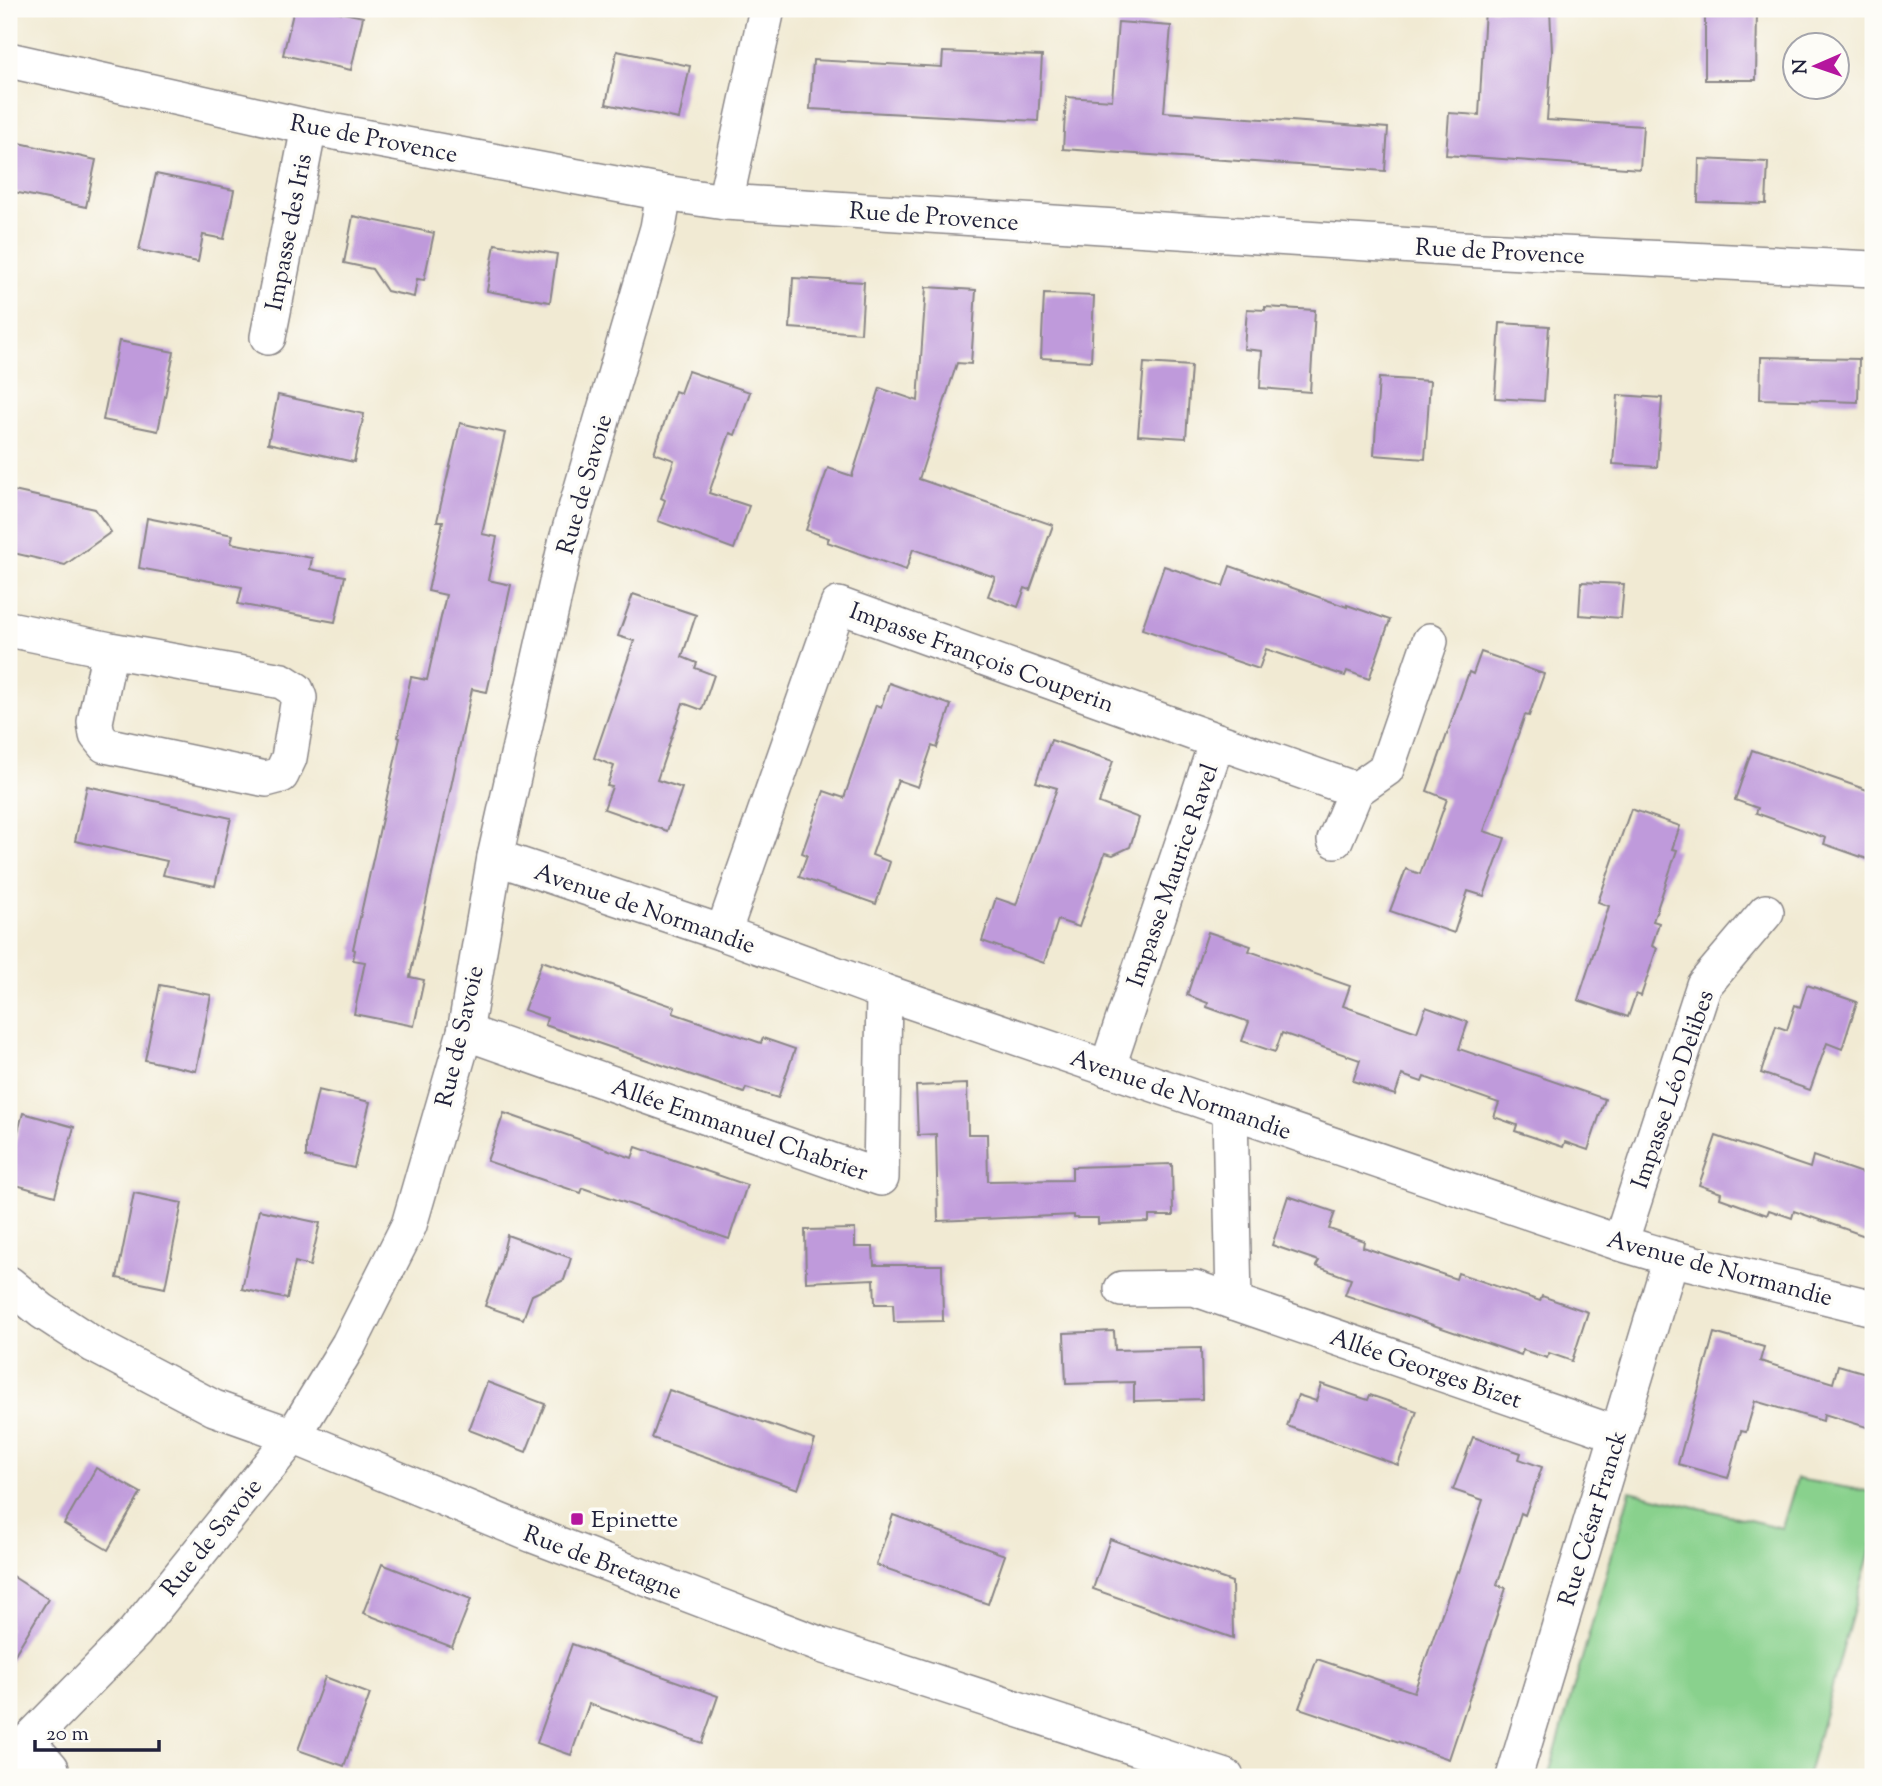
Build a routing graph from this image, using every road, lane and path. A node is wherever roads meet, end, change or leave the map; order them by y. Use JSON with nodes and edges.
{"nodes":[{"id":1,"x":767,"y":9,"type":"edge"},
{"id":2,"x":9,"y":60,"type":"edge"},
{"id":3,"x":309,"y":127,"type":"junction"},
{"id":4,"x":664,"y":193,"type":"junction"},
{"id":5,"x":726,"y":202,"type":"junction"},
{"id":6,"x":1873,"y":269,"type":"edge"},
{"id":7,"x":268,"y":337,"type":"dead end"},
{"id":8,"x":9,"y":629,"type":"edge"},
{"id":9,"x":1430,"y":641,"type":"dead end"},
{"id":10,"x":110,"y":650,"type":"junction"},
{"id":11,"x":1217,"y":741,"type":"junction"},
{"id":12,"x":1356,"y":790,"type":"junction"},
{"id":13,"x":1335,"y":840,"type":"dead end"},
{"id":14,"x":495,"y":857,"type":"junction"},
{"id":15,"x":1766,"y":912,"type":"dead end"},
{"id":16,"x":723,"y":933,"type":"junction"},
{"id":17,"x":884,"y":992,"type":"junction"},
{"id":18,"x":465,"y":1032,"type":"junction"},
{"id":19,"x":1107,"y":1069,"type":"junction"},
{"id":20,"x":1230,"y":1110,"type":"junction"},
{"id":21,"x":1620,"y":1243,"type":"junction"},
{"id":22,"x":1671,"y":1258,"type":"junction"},
{"id":23,"x":9,"y":1284,"type":"edge"},
{"id":24,"x":1122,"y":1289,"type":"dead end"},
{"id":25,"x":1234,"y":1302,"type":"junction"},
{"id":26,"x":1873,"y":1308,"type":"edge"},
{"id":27,"x":1618,"y":1434,"type":"junction"},
{"id":28,"x":293,"y":1436,"type":"junction"},
{"id":29,"x":18,"y":1751,"type":"edge"},
{"id":30,"x":52,"y":1777,"type":"edge"},
{"id":31,"x":1226,"y":1777,"type":"edge"},
{"id":32,"x":1514,"y":1777,"type":"edge"}],
"edges":[{"from":1,"to":5,"type":"street"},
{"from":2,"to":3,"type":"street","name":"Rue de Provence"},
{"from":3,"to":4,"type":"street","name":"Rue de Provence"},
{"from":3,"to":7,"type":"street","name":"Impasse des Iris"},
{"from":4,"to":5,"type":"street","name":"Rue de Provence"},
{"from":4,"to":14,"type":"street","name":"Rue de Savoie"},
{"from":5,"to":6,"type":"street","name":"Rue de Provence"},
{"from":8,"to":10,"type":"street"},
{"from":9,"to":12,"type":"street"},
{"from":10,"to":10,"type":"street"},
{"from":11,"to":12,"type":"street","name":"Impasse Maurice Ravel"},
{"from":11,"to":16,"type":"street","name":"Impasse François Couperin"},
{"from":11,"to":19,"type":"street","name":"Impasse Maurice Ravel"},
{"from":12,"to":13,"type":"street"},
{"from":14,"to":16,"type":"street","name":"Avenue de Normandie"},
{"from":14,"to":18,"type":"street","name":"Rue de Savoie"},
{"from":15,"to":21,"type":"street","name":"Impasse Léo Delibes"},
{"from":16,"to":17,"type":"street","name":"Avenue de Normandie"},
{"from":17,"to":18,"type":"street","name":"Allée Emmanuel Chabrier"},
{"from":17,"to":19,"type":"street","name":"Avenue de Normandie"},
{"from":18,"to":28,"type":"street","name":"Rue de Savoie"},
{"from":19,"to":20,"type":"street","name":"Avenue de Normandie"},
{"from":20,"to":21,"type":"street","name":"Avenue de Normandie"},
{"from":20,"to":25,"type":"street"},
{"from":21,"to":22,"type":"street","name":"Avenue de Normandie"},
{"from":22,"to":26,"type":"street","name":"Avenue de Normandie"},
{"from":22,"to":27,"type":"street","name":"Rue César Franck"},
{"from":23,"to":28,"type":"street","name":"Rue de Bretagne"},
{"from":24,"to":25,"type":"street","name":"Allée Georges Bizet"},
{"from":25,"to":27,"type":"street","name":"Allée Georges Bizet"},
{"from":27,"to":32,"type":"street","name":"Rue César Franck"},
{"from":28,"to":29,"type":"street","name":"Rue de Savoie"},
{"from":28,"to":31,"type":"street","name":"Rue de Bretagne"},
{"from":29,"to":30,"type":"street"}]}
